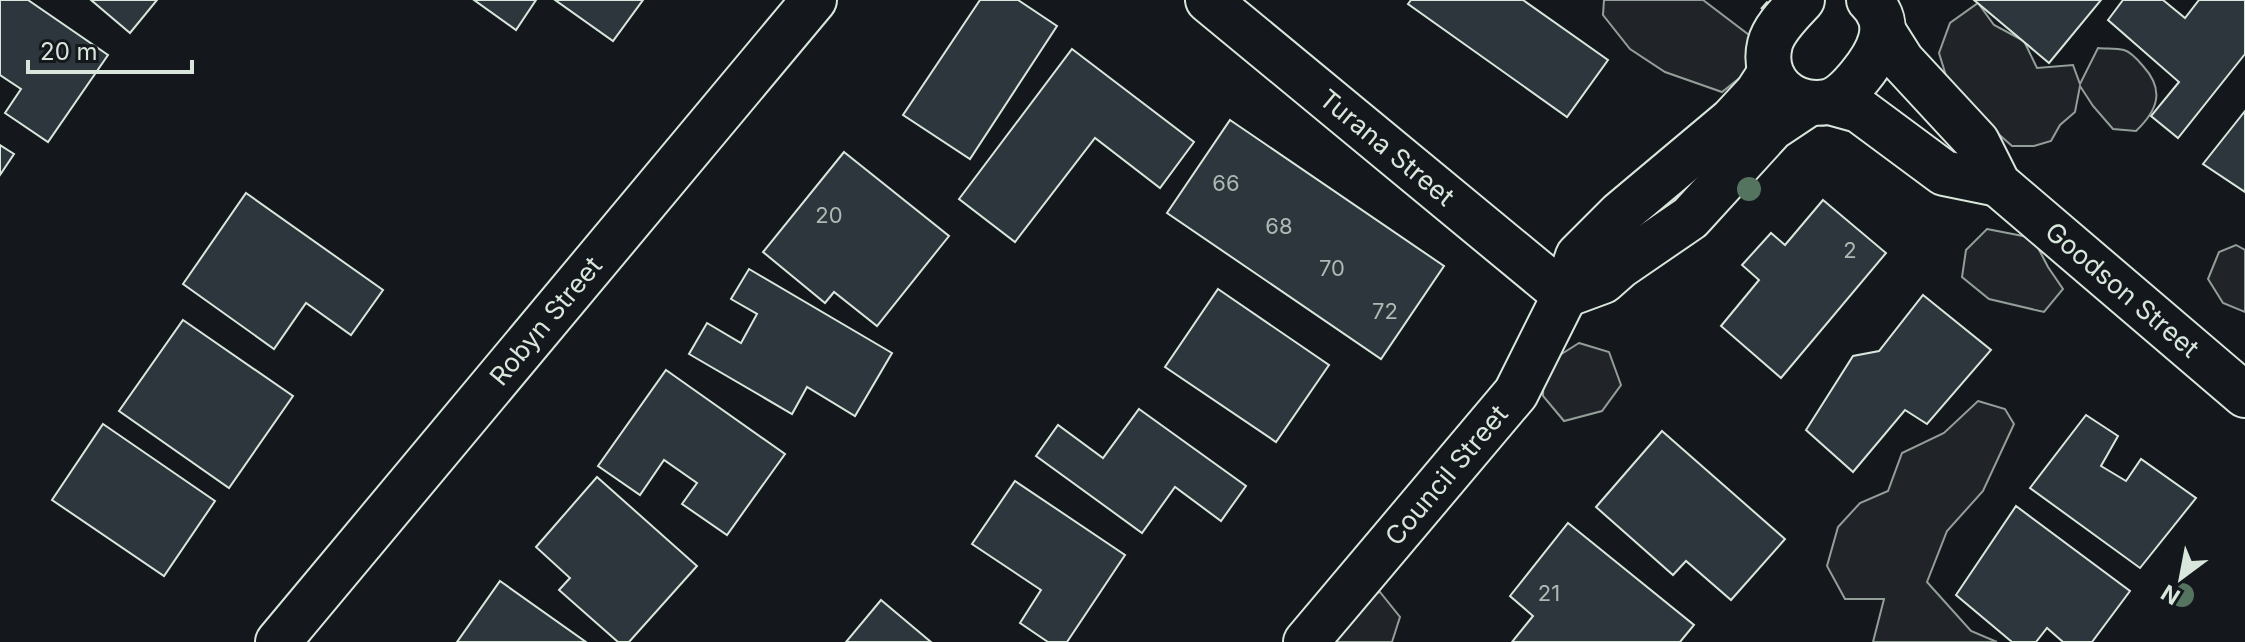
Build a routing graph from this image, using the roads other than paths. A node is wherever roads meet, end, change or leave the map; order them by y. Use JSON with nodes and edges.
{"nodes":[{"id":1,"x":814,"y":0,"type":"edge"},
{"id":2,"x":1208,"y":0,"type":"edge"},
{"id":3,"x":1802,"y":0,"type":"edge"},
{"id":4,"x":1880,"y":13,"type":"edge"},
{"id":5,"x":1770,"y":73,"type":"junction"},
{"id":6,"x":1819,"y":103,"type":"junction"},
{"id":7,"x":1998,"y":184,"type":"junction"},
{"id":8,"x":1565,"y":295,"type":"junction"},
{"id":9,"x":2245,"y":395,"type":"edge"},
{"id":10,"x":278,"y":642,"type":"edge"},
{"id":11,"x":1306,"y":642,"type":"edge"}],
"edges":[{"from":1,"to":10,"type":"street","name":"Robyn Street"},
{"from":2,"to":8,"type":"street","name":"Turana Street"},
{"from":3,"to":5,"type":"street"},
{"from":4,"to":6,"type":"street"},
{"from":4,"to":7,"type":"street","name":"Goodson Street"},
{"from":5,"to":6,"type":"street","name":"Goodson Street"},
{"from":5,"to":8,"type":"street","name":"Council Street"},
{"from":6,"to":7,"type":"street","name":"Goodson Street"},
{"from":6,"to":8,"type":"street"},
{"from":7,"to":9,"type":"street","name":"Goodson Street"},
{"from":8,"to":11,"type":"street","name":"Council Street"}]}
